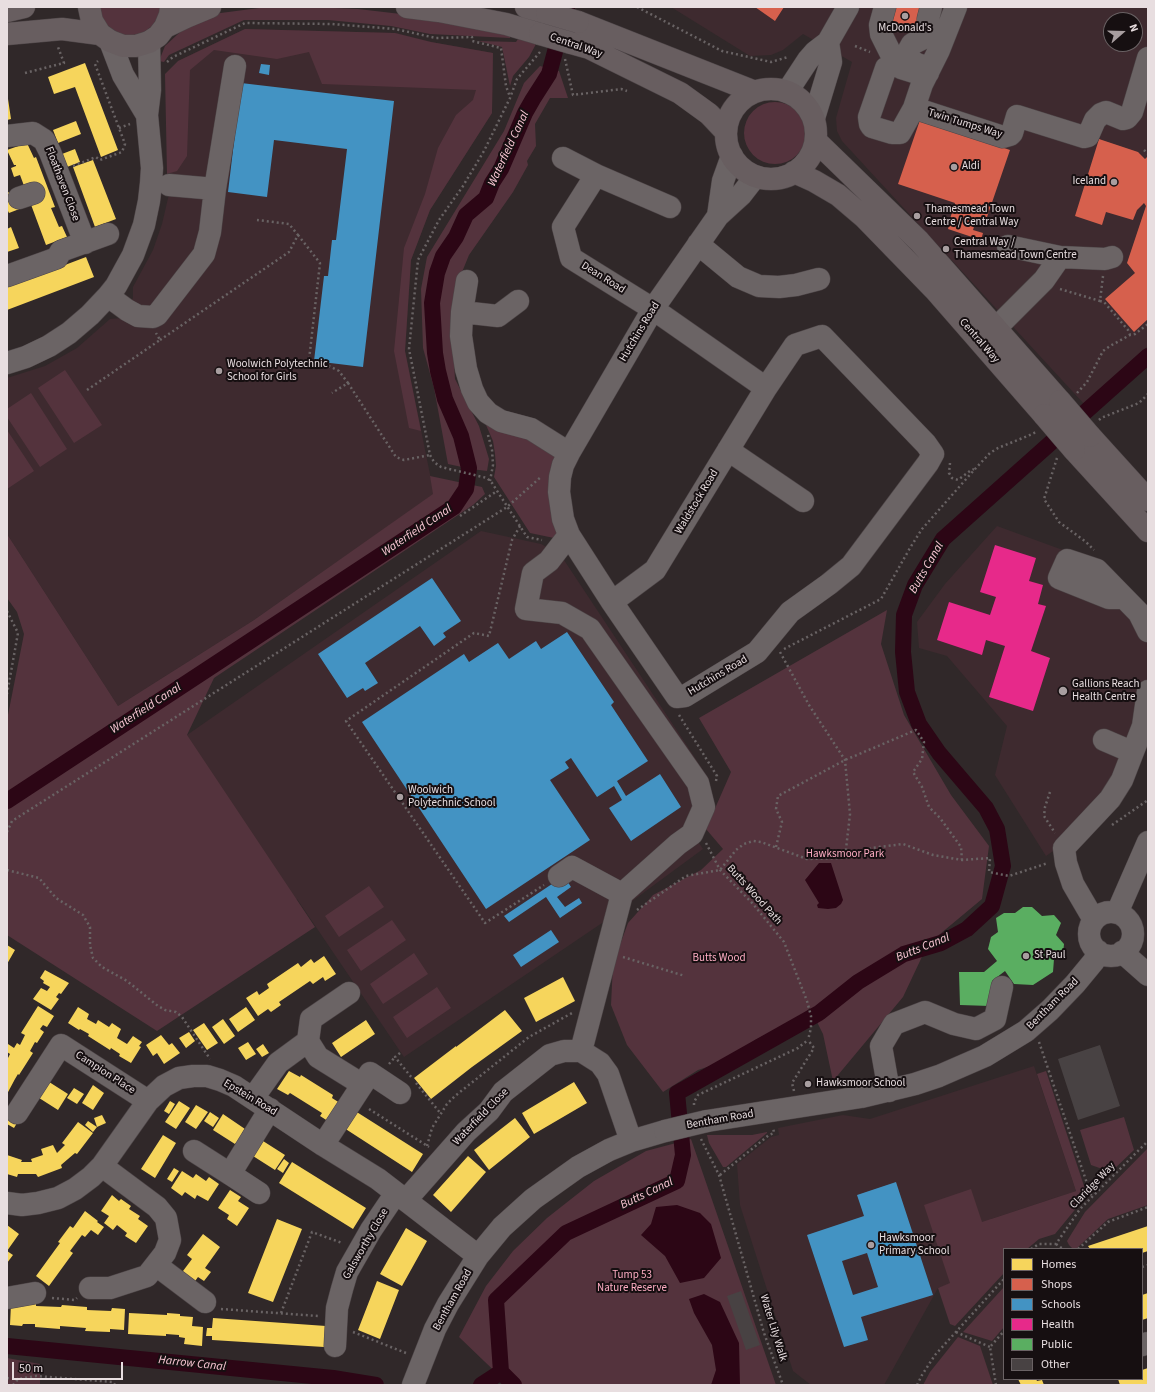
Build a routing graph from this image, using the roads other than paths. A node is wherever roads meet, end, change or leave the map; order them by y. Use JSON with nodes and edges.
{"nodes":[{"id":1,"x":24,"y":7,"type":"edge"},
{"id":2,"x":89,"y":7,"type":"edge"},
{"id":3,"x":210,"y":7,"type":"edge"},
{"id":4,"x":407,"y":7,"type":"edge"},
{"id":5,"x":848,"y":7,"type":"edge"},
{"id":6,"x":885,"y":7,"type":"edge"},
{"id":7,"x":931,"y":7,"type":"edge"},
{"id":8,"x":956,"y":7,"type":"edge"},
{"id":9,"x":7,"y":10,"type":"edge"},
{"id":10,"x":537,"y":10,"type":"edge"},
{"id":11,"x":168,"y":17,"type":"edge"},
{"id":12,"x":7,"y":34,"type":"edge"},
{"id":13,"x":105,"y":38,"type":"junction"},
{"id":14,"x":149,"y":42,"type":"junction"},
{"id":15,"x":828,"y":42,"type":"junction"},
{"id":16,"x":1148,"y":58,"type":"edge"},
{"id":17,"x":896,"y":64,"type":"junction"},
{"id":18,"x":235,"y":66,"type":"dead end"},
{"id":19,"x":928,"y":71,"type":"junction"},
{"id":20,"x":755,"y":92,"type":"junction"},
{"id":21,"x":787,"y":92,"type":"junction"},
{"id":22,"x":914,"y":108,"type":"junction"},
{"id":23,"x":814,"y":118,"type":"junction"},
{"id":24,"x":139,"y":119,"type":"junction"},
{"id":25,"x":726,"y":132,"type":"junction"},
{"id":26,"x":7,"y":136,"type":"edge"},
{"id":27,"x":816,"y":141,"type":"junction"},
{"id":28,"x":732,"y":156,"type":"junction"},
{"id":29,"x":563,"y":158,"type":"dead end"},
{"id":30,"x":794,"y":172,"type":"junction"},
{"id":31,"x":596,"y":175,"type":"junction"},
{"id":32,"x":755,"y":176,"type":"junction"},
{"id":33,"x":169,"y":185,"type":"dead end"},
{"id":34,"x":215,"y":189,"type":"junction"},
{"id":35,"x":670,"y":207,"type":"dead end"},
{"id":36,"x":718,"y":216,"type":"junction"},
{"id":37,"x":108,"y":234,"type":"dead end"},
{"id":38,"x":85,"y":243,"type":"junction"},
{"id":39,"x":698,"y":244,"type":"junction"},
{"id":40,"x":1008,"y":246,"type":"dead end"},
{"id":41,"x":1060,"y":257,"type":"junction"},
{"id":42,"x":1109,"y":258,"type":"road end"},
{"id":43,"x":7,"y":276,"type":"edge"},
{"id":44,"x":819,"y":279,"type":"dead end"},
{"id":45,"x":467,"y":281,"type":"dead end"},
{"id":46,"x":108,"y":296,"type":"junction"},
{"id":47,"x":518,"y":301,"type":"dead end"},
{"id":48,"x":653,"y":309,"type":"junction"},
{"id":49,"x":462,"y":312,"type":"junction"},
{"id":50,"x":996,"y":328,"type":"junction"},
{"id":51,"x":7,"y":363,"type":"edge"},
{"id":52,"x":766,"y":388,"type":"junction"},
{"id":53,"x":1054,"y":411,"type":"junction"},
{"id":54,"x":1082,"y":443,"type":"junction"},
{"id":55,"x":728,"y":450,"type":"junction"},
{"id":56,"x":569,"y":453,"type":"junction"},
{"id":57,"x":930,"y":459,"type":"joint"},
{"id":58,"x":1148,"y":500,"type":"edge"},
{"id":59,"x":803,"y":501,"type":"dead end"},
{"id":60,"x":1148,"y":531,"type":"edge"},
{"id":61,"x":569,"y":535,"type":"junction"},
{"id":62,"x":1123,"y":598,"type":"dead end"},
{"id":63,"x":612,"y":602,"type":"junction"},
{"id":64,"x":1148,"y":631,"type":"edge"},
{"id":65,"x":1148,"y":691,"type":"edge"},
{"id":66,"x":1104,"y":740,"type":"dead end"},
{"id":67,"x":1132,"y":752,"type":"junction"},
{"id":68,"x":1148,"y":842,"type":"edge"},
{"id":69,"x":559,"y":876,"type":"road end"},
{"id":70,"x":622,"y":894,"type":"junction"},
{"id":71,"x":1117,"y":913,"type":"junction"},
{"id":72,"x":1094,"y":920,"type":"junction"},
{"id":73,"x":1098,"y":951,"type":"junction"},
{"id":74,"x":1122,"y":952,"type":"junction"},
{"id":75,"x":1148,"y":975,"type":"edge"},
{"id":76,"x":1002,"y":988,"type":"dead end"},
{"id":77,"x":349,"y":993,"type":"dead end"},
{"id":78,"x":308,"y":1042,"type":"junction"},
{"id":79,"x":582,"y":1051,"type":"junction"},
{"id":80,"x":354,"y":1089,"type":"junction"},
{"id":81,"x":889,"y":1091,"type":"junction"},
{"id":82,"x":400,"y":1093,"type":"dead end"},
{"id":83,"x":148,"y":1101,"type":"junction"},
{"id":84,"x":261,"y":1104,"type":"junction"},
{"id":85,"x":17,"y":1113,"type":"dead end"},
{"id":86,"x":631,"y":1141,"type":"junction"},
{"id":87,"x":323,"y":1145,"type":"junction"},
{"id":88,"x":194,"y":1152,"type":"dead end"},
{"id":89,"x":102,"y":1166,"type":"junction"},
{"id":90,"x":230,"y":1174,"type":"junction"},
{"id":91,"x":259,"y":1193,"type":"dead end"},
{"id":92,"x":401,"y":1196,"type":"junction"},
{"id":93,"x":7,"y":1204,"type":"edge"},
{"id":94,"x":478,"y":1256,"type":"junction"},
{"id":95,"x":151,"y":1270,"type":"junction"},
{"id":96,"x":90,"y":1288,"type":"road end"},
{"id":97,"x":35,"y":1293,"type":"road end"},
{"id":98,"x":7,"y":1298,"type":"edge"},
{"id":99,"x":205,"y":1302,"type":"road end"},
{"id":100,"x":336,"y":1329,"type":"road end"},
{"id":101,"x":416,"y":1378,"type":"edge"}],
"edges":[{"from":1,"to":9,"type":"main road"},
{"from":2,"to":13,"type":"main road"},
{"from":3,"to":11,"type":"main road"},
{"from":4,"to":25,"type":"main road","name":"Central Way","bridge":true},
{"from":5,"to":15,"type":"street"},
{"from":6,"to":17,"type":"street"},
{"from":7,"to":19,"type":"street"},
{"from":8,"to":19,"type":"street","name":"Twin Tumps Way"},
{"from":10,"to":20,"type":"main road","name":"Central Way","bridge":true},
{"from":11,"to":14,"type":"main road"},
{"from":12,"to":13,"type":"main road"},
{"from":13,"to":14,"type":"main road"},
{"from":13,"to":24,"type":"street"},
{"from":14,"to":24,"type":"street"},
{"from":15,"to":21,"type":"street"},
{"from":15,"to":23,"type":"street"},
{"from":16,"to":22,"type":"street","name":"Twin Tumps Way"},
{"from":17,"to":19,"type":"street"},
{"from":17,"to":22,"type":"street"},
{"from":18,"to":34,"type":"street"},
{"from":19,"to":22,"type":"street","name":"Twin Tumps Way"},
{"from":20,"to":21,"type":"main road"},
{"from":20,"to":25,"type":"main road"},
{"from":21,"to":23,"type":"main road"},
{"from":23,"to":27,"type":"main road"},
{"from":24,"to":46,"type":"street"},
{"from":25,"to":28,"type":"main road"},
{"from":26,"to":38,"type":"street","name":"Floathaven Close"},
{"from":27,"to":30,"type":"main road"},
{"from":27,"to":50,"type":"main road","name":"Central Way"},
{"from":28,"to":32,"type":"main road"},
{"from":28,"to":36,"type":"street","name":"Hutchins Road"},
{"from":29,"to":31,"type":"street"},
{"from":30,"to":32,"type":"main road"},
{"from":30,"to":53,"type":"main road","name":"Central Way"},
{"from":31,"to":35,"type":"street"},
{"from":31,"to":48,"type":"street","name":"Dean Road"},
{"from":32,"to":36,"type":"street","name":"Hutchins Road"},
{"from":33,"to":34,"type":"street"},
{"from":34,"to":46,"type":"street"},
{"from":36,"to":39,"type":"street","name":"Hutchins Road"},
{"from":37,"to":38,"type":"street"},
{"from":38,"to":43,"type":"street"},
{"from":39,"to":44,"type":"street"},
{"from":39,"to":48,"type":"street","name":"Hutchins Road"},
{"from":40,"to":41,"type":"street"},
{"from":41,"to":42,"type":"street"},
{"from":41,"to":50,"type":"street"},
{"from":45,"to":49,"type":"street"},
{"from":46,"to":51,"type":"street"},
{"from":47,"to":49,"type":"street"},
{"from":48,"to":52,"type":"street"},
{"from":48,"to":56,"type":"street","name":"Hutchins Road"},
{"from":49,"to":56,"type":"street"},
{"from":50,"to":53,"type":"main road","name":"Central Way"},
{"from":52,"to":55,"type":"street","name":"Waldstock Road"},
{"from":52,"to":57,"type":"street","name":"Waldstock Road"},
{"from":53,"to":54,"type":"main road","name":"Central Way","bridge":true},
{"from":54,"to":58,"type":"main road","name":"Central Way"},
{"from":54,"to":60,"type":"main road","name":"Central Way"},
{"from":55,"to":59,"type":"street"},
{"from":55,"to":63,"type":"street","name":"Waldstock Road"},
{"from":56,"to":61,"type":"street","name":"Hutchins Road"},
{"from":57,"to":63,"type":"street","name":"Hutchins Road"},
{"from":61,"to":63,"type":"street","name":"Hutchins Road"},
{"from":61,"to":70,"type":"street"},
{"from":62,"to":64,"type":"street"},
{"from":65,"to":67,"type":"street"},
{"from":66,"to":67,"type":"street"},
{"from":67,"to":72,"type":"street"},
{"from":68,"to":71,"type":"street"},
{"from":69,"to":70,"type":"street"},
{"from":70,"to":79,"type":"street"},
{"from":71,"to":72,"type":"street"},
{"from":71,"to":74,"type":"street"},
{"from":72,"to":73,"type":"street"},
{"from":73,"to":74,"type":"street"},
{"from":73,"to":81,"type":"street","name":"Bentham Road"},
{"from":74,"to":75,"type":"street"},
{"from":76,"to":81,"type":"street"},
{"from":77,"to":78,"type":"street"},
{"from":78,"to":80,"type":"street"},
{"from":78,"to":84,"type":"street"},
{"from":79,"to":86,"type":"street"},
{"from":79,"to":92,"type":"street","name":"Waterfield Close"},
{"from":80,"to":82,"type":"street"},
{"from":80,"to":87,"type":"street"},
{"from":81,"to":86,"type":"street","name":"Bentham Road","bridge":true},
{"from":83,"to":84,"type":"street","name":"Epstein Road"},
{"from":83,"to":85,"type":"street","name":"Campion Place"},
{"from":83,"to":89,"type":"street","name":"Epstein Road"},
{"from":84,"to":87,"type":"street","name":"Epstein Road"},
{"from":84,"to":90,"type":"street"},
{"from":86,"to":94,"type":"street","name":"Bentham Road"},
{"from":87,"to":92,"type":"street","name":"Epstein Road"},
{"from":88,"to":90,"type":"street"},
{"from":89,"to":93,"type":"street","name":"Epstein Road"},
{"from":89,"to":95,"type":"street"},
{"from":90,"to":91,"type":"street"},
{"from":92,"to":94,"type":"street","name":"Epstein Road"},
{"from":92,"to":100,"type":"street","name":"Galsworthy Close"},
{"from":94,"to":101,"type":"street","name":"Bentham Road"},
{"from":95,"to":96,"type":"street"},
{"from":95,"to":99,"type":"street"},
{"from":97,"to":98,"type":"street"}]}
